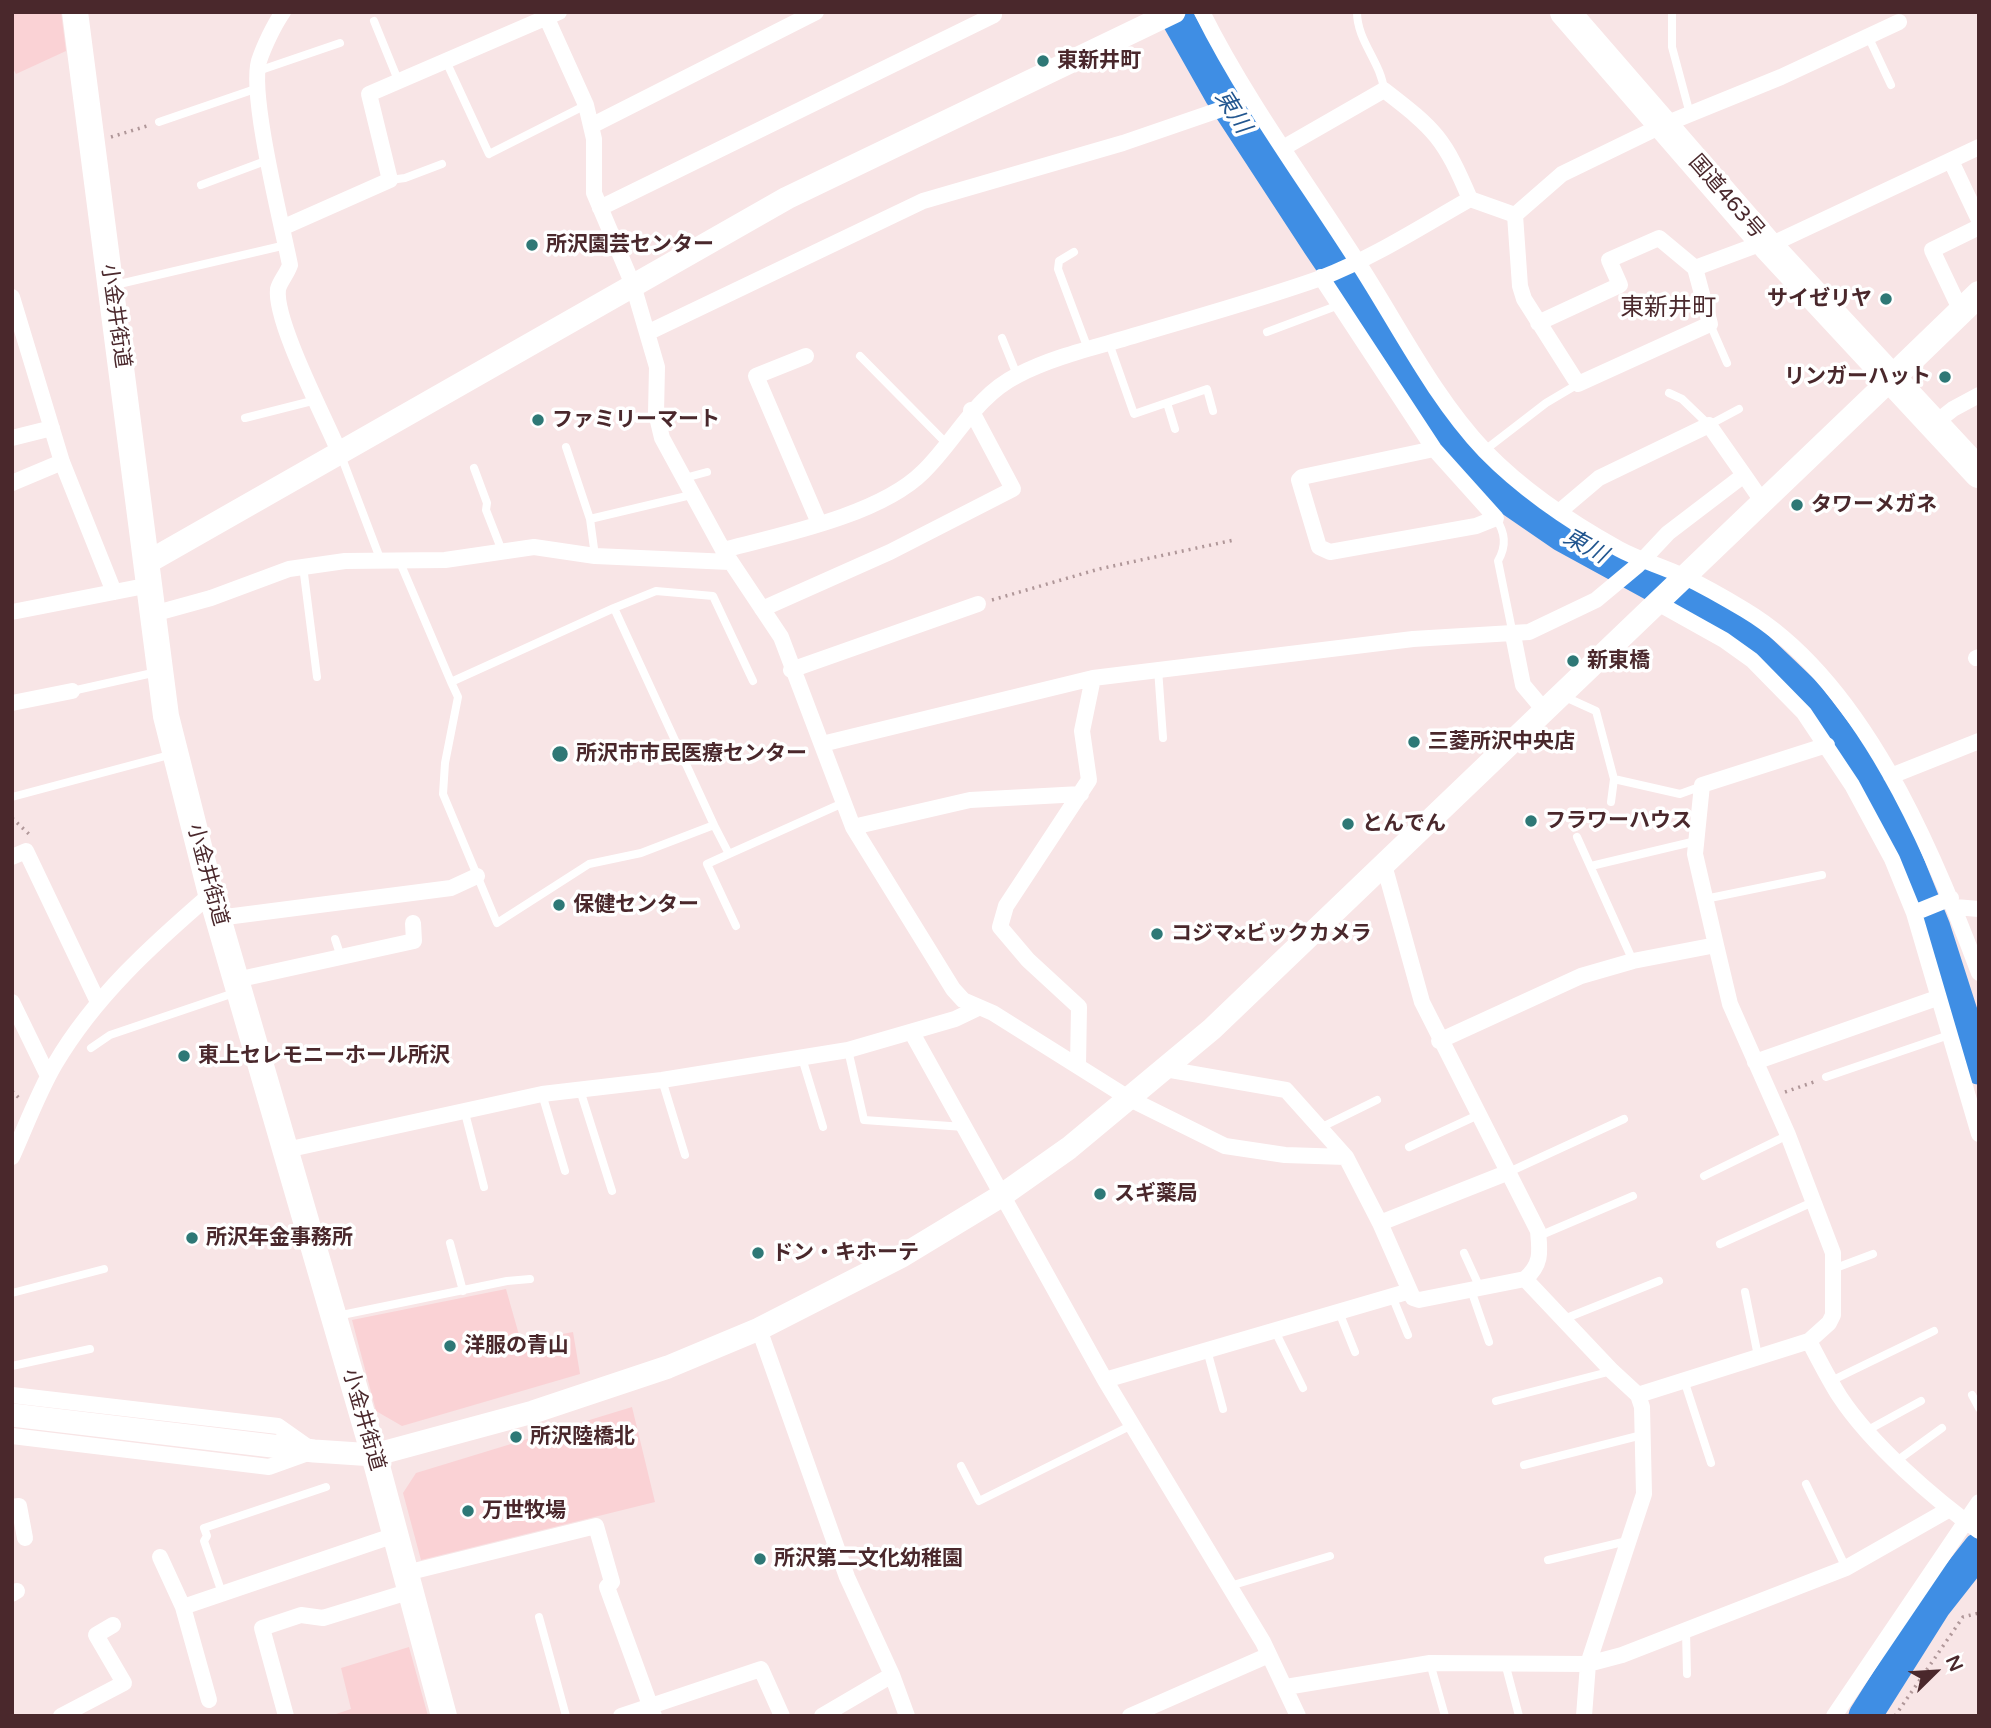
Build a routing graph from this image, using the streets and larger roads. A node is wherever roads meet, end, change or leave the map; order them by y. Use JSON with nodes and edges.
{"nodes":[{"id":1,"x":75,"y":12,"type":"edge"},
{"id":2,"x":283,"y":12,"type":"edge"},
{"id":3,"x":816,"y":12,"type":"edge"},
{"id":4,"x":1202,"y":12,"type":"edge"},
{"id":5,"x":1565,"y":12,"type":"edge"},
{"id":6,"x":550,"y":14,"type":"edge"},
{"id":7,"x":994,"y":15,"type":"dead end"},
{"id":8,"x":1160,"y":16,"type":"edge"},
{"id":9,"x":1899,"y":22,"type":"dead end"},
{"id":10,"x":1243,"y":98,"type":"junction"},
{"id":11,"x":1677,"y":120,"type":"junction"},
{"id":12,"x":591,"y":126,"type":"junction"},
{"id":13,"x":1979,"y":147,"type":"edge"},
{"id":14,"x":1283,"y":148,"type":"junction"},
{"id":15,"x":1951,"y":161,"type":"junction"},
{"id":16,"x":1470,"y":199,"type":"junction"},
{"id":17,"x":600,"y":208,"type":"junction"},
{"id":18,"x":1515,"y":215,"type":"junction"},
{"id":19,"x":1979,"y":220,"type":"edge"},
{"id":20,"x":284,"y":227,"type":"junction"},
{"id":21,"x":1979,"y":227,"type":"edge"},
{"id":22,"x":1766,"y":244,"type":"junction"},
{"id":23,"x":1352,"y":263,"type":"junction"},
{"id":24,"x":1695,"y":268,"type":"junction"},
{"id":25,"x":1325,"y":276,"type":"junction"},
{"id":26,"x":633,"y":285,"type":"junction"},
{"id":27,"x":12,"y":297,"type":"edge"},
{"id":28,"x":1970,"y":302,"type":"edge"},
{"id":29,"x":15,"y":318,"type":"edge"},
{"id":30,"x":1538,"y":323,"type":"junction"},
{"id":31,"x":647,"y":332,"type":"junction"},
{"id":32,"x":806,"y":356,"type":"dead end"},
{"id":33,"x":1892,"y":378,"type":"junction"},
{"id":34,"x":1979,"y":395,"type":"edge"},
{"id":35,"x":971,"y":410,"type":"junction"},
{"id":36,"x":1934,"y":424,"type":"junction"},
{"id":37,"x":52,"y":428,"type":"junction"},
{"id":38,"x":12,"y":438,"type":"edge"},
{"id":39,"x":1434,"y":449,"type":"junction"},
{"id":40,"x":340,"y":452,"type":"junction"},
{"id":41,"x":62,"y":462,"type":"junction"},
{"id":42,"x":1979,"y":473,"type":"edge"},
{"id":43,"x":1744,"y":475,"type":"junction"},
{"id":44,"x":12,"y":483,"type":"edge"},
{"id":45,"x":1762,"y":501,"type":"junction"},
{"id":46,"x":1560,"y":511,"type":"junction"},
{"id":47,"x":819,"y":523,"type":"junction"},
{"id":48,"x":726,"y":556,"type":"junction"},
{"id":49,"x":1640,"y":562,"type":"junction"},
{"id":50,"x":149,"y":574,"type":"junction"},
{"id":51,"x":1681,"y":579,"type":"junction"},
{"id":52,"x":114,"y":592,"type":"junction"},
{"id":53,"x":1658,"y":601,"type":"junction"},
{"id":54,"x":978,"y":604,"type":"road end"},
{"id":55,"x":762,"y":608,"type":"junction"},
{"id":56,"x":12,"y":612,"type":"edge"},
{"id":57,"x":153,"y":614,"type":"junction"},
{"id":58,"x":1513,"y":635,"type":"junction"},
{"id":59,"x":791,"y":670,"type":"junction"},
{"id":60,"x":1093,"y":678,"type":"junction"},
{"id":61,"x":72,"y":691,"type":"road end"},
{"id":62,"x":1552,"y":702,"type":"junction"},
{"id":63,"x":12,"y":703,"type":"edge"},
{"id":64,"x":1979,"y":741,"type":"edge"},
{"id":65,"x":822,"y":744,"type":"junction"},
{"id":66,"x":1827,"y":745,"type":"junction"},
{"id":67,"x":1891,"y":776,"type":"junction"},
{"id":68,"x":1081,"y":794,"type":"junction"},
{"id":69,"x":853,"y":827,"type":"junction"},
{"id":70,"x":12,"y":857,"type":"edge"},
{"id":71,"x":1384,"y":864,"type":"junction"},
{"id":72,"x":477,"y":876,"type":"road end"},
{"id":73,"x":1950,"y":902,"type":"junction"},
{"id":74,"x":215,"y":906,"type":"junction"},
{"id":75,"x":1979,"y":909,"type":"edge"},
{"id":76,"x":1917,"y":912,"type":"junction"},
{"id":77,"x":413,"y":923,"type":"dead end"},
{"id":78,"x":1716,"y":945,"type":"junction"},
{"id":79,"x":1979,"y":973,"type":"edge"},
{"id":80,"x":238,"y":986,"type":"junction"},
{"id":81,"x":1937,"y":998,"type":"junction"},
{"id":82,"x":12,"y":1002,"type":"edge"},
{"id":83,"x":98,"y":1002,"type":"junction"},
{"id":84,"x":978,"y":1008,"type":"junction"},
{"id":85,"x":912,"y":1033,"type":"junction"},
{"id":86,"x":1439,"y":1041,"type":"junction"},
{"id":87,"x":1755,"y":1062,"type":"junction"},
{"id":88,"x":1078,"y":1066,"type":"junction"},
{"id":89,"x":1165,"y":1069,"type":"junction"},
{"id":90,"x":48,"y":1076,"type":"junction"},
{"id":91,"x":1130,"y":1099,"type":"junction"},
{"id":92,"x":1979,"y":1134,"type":"edge"},
{"id":93,"x":286,"y":1150,"type":"junction"},
{"id":94,"x":12,"y":1157,"type":"edge"},
{"id":95,"x":1346,"y":1157,"type":"junction"},
{"id":96,"x":1509,"y":1172,"type":"junction"},
{"id":97,"x":1001,"y":1196,"type":"junction"},
{"id":98,"x":1380,"y":1223,"type":"junction"},
{"id":99,"x":1525,"y":1279,"type":"junction"},
{"id":100,"x":1410,"y":1291,"type":"junction"},
{"id":101,"x":759,"y":1329,"type":"junction"},
{"id":102,"x":1809,"y":1341,"type":"junction"},
{"id":103,"x":1105,"y":1380,"type":"junction"},
{"id":104,"x":12,"y":1395,"type":"edge"},
{"id":105,"x":1639,"y":1395,"type":"junction"},
{"id":106,"x":12,"y":1415,"type":"edge"},
{"id":107,"x":12,"y":1436,"type":"edge"},
{"id":108,"x":314,"y":1451,"type":"junction"},
{"id":109,"x":374,"y":1455,"type":"junction"},
{"id":110,"x":1979,"y":1502,"type":"edge"},
{"id":111,"x":12,"y":1507,"type":"edge"},
{"id":112,"x":1948,"y":1510,"type":"junction"},
{"id":113,"x":1972,"y":1527,"type":"edge"},
{"id":114,"x":395,"y":1535,"type":"junction"},
{"id":115,"x":25,"y":1538,"type":"dead end"},
{"id":116,"x":160,"y":1557,"type":"dead end"},
{"id":117,"x":409,"y":1582,"type":"junction"},
{"id":118,"x":183,"y":1607,"type":"junction"},
{"id":119,"x":113,"y":1625,"type":"dead end"},
{"id":120,"x":1269,"y":1655,"type":"junction"},
{"id":121,"x":1588,"y":1664,"type":"junction"},
{"id":122,"x":892,"y":1675,"type":"junction"},
{"id":123,"x":1286,"y":1687,"type":"junction"},
{"id":124,"x":209,"y":1700,"type":"dead end"},
{"id":125,"x":652,"y":1710,"type":"edge"},
{"id":126,"x":824,"y":1715,"type":"edge"},
{"id":127,"x":61,"y":1716,"type":"edge"},
{"id":128,"x":286,"y":1716,"type":"edge"},
{"id":129,"x":444,"y":1716,"type":"edge"},
{"id":130,"x":621,"y":1716,"type":"edge"},
{"id":131,"x":782,"y":1716,"type":"edge"},
{"id":132,"x":907,"y":1716,"type":"edge"},
{"id":133,"x":1130,"y":1716,"type":"edge"},
{"id":134,"x":1298,"y":1716,"type":"edge"},
{"id":135,"x":1584,"y":1716,"type":"edge"},
{"id":136,"x":1834,"y":1716,"type":"edge"}],
"edges":[{"from":1,"to":50,"type":"main road","name":"小金井街道"},
{"from":2,"to":20,"type":"street"},
{"from":3,"to":12,"type":"street"},
{"from":4,"to":10,"type":"street"},
{"from":5,"to":11,"type":"highway","name":"国道463号"},
{"from":6,"to":12,"type":"street"},
{"from":6,"to":20,"type":"street"},
{"from":7,"to":17,"type":"street"},
{"from":8,"to":26,"type":"street"},
{"from":9,"to":11,"type":"street"},
{"from":10,"to":14,"type":"street"},
{"from":10,"to":31,"type":"street"},
{"from":11,"to":18,"type":"street"},
{"from":11,"to":22,"type":"highway","name":"国道463号"},
{"from":12,"to":17,"type":"street"},
{"from":13,"to":15,"type":"street"},
{"from":14,"to":16,"type":"street"},
{"from":14,"to":23,"type":"street"},
{"from":15,"to":19,"type":"street"},
{"from":15,"to":22,"type":"street"},
{"from":16,"to":18,"type":"street"},
{"from":16,"to":23,"type":"street"},
{"from":17,"to":26,"type":"street"},
{"from":18,"to":30,"type":"street"},
{"from":20,"to":40,"type":"street"},
{"from":21,"to":28,"type":"street"},
{"from":22,"to":24,"type":"street"},
{"from":22,"to":33,"type":"highway","name":"国道463号"},
{"from":23,"to":25,"type":"street"},
{"from":23,"to":46,"type":"street"},
{"from":24,"to":30,"type":"street"},
{"from":24,"to":30,"type":"street"},
{"from":25,"to":35,"type":"street"},
{"from":25,"to":39,"type":"street"},
{"from":26,"to":31,"type":"street"},
{"from":26,"to":40,"type":"street"},
{"from":27,"to":29,"type":"street"},
{"from":28,"to":33,"type":"main road"},
{"from":29,"to":37,"type":"street"},
{"from":31,"to":48,"type":"street"},
{"from":32,"to":47,"type":"street"},
{"from":33,"to":36,"type":"highway","name":"国道463号"},
{"from":33,"to":45,"type":"street"},
{"from":34,"to":36,"type":"street"},
{"from":35,"to":47,"type":"street"},
{"from":35,"to":55,"type":"street"},
{"from":36,"to":42,"type":"highway","name":"国道463号"},
{"from":37,"to":38,"type":"street"},
{"from":37,"to":41,"type":"street"},
{"from":39,"to":39,"type":"street"},
{"from":40,"to":50,"type":"street"},
{"from":41,"to":44,"type":"street"},
{"from":41,"to":52,"type":"street"},
{"from":43,"to":45,"type":"street"},
{"from":43,"to":46,"type":"street"},
{"from":43,"to":49,"type":"street"},
{"from":45,"to":51,"type":"street"},
{"from":46,"to":49,"type":"street"},
{"from":47,"to":48,"type":"street"},
{"from":48,"to":55,"type":"street"},
{"from":48,"to":57,"type":"street"},
{"from":49,"to":51,"type":"street"},
{"from":49,"to":58,"type":"street"},
{"from":50,"to":52,"type":"street"},
{"from":50,"to":57,"type":"main road","name":"小金井街道"},
{"from":51,"to":53,"type":"street"},
{"from":51,"to":67,"type":"street"},
{"from":52,"to":56,"type":"street"},
{"from":53,"to":62,"type":"street"},
{"from":53,"to":66,"type":"street"},
{"from":54,"to":59,"type":"street"},
{"from":55,"to":59,"type":"street"},
{"from":57,"to":74,"type":"main road","name":"小金井街道"},
{"from":58,"to":60,"type":"street"},
{"from":58,"to":62,"type":"street"},
{"from":59,"to":65,"type":"street"},
{"from":60,"to":65,"type":"street"},
{"from":60,"to":68,"type":"street"},
{"from":61,"to":63,"type":"street"},
{"from":62,"to":71,"type":"street"},
{"from":64,"to":67,"type":"street"},
{"from":65,"to":69,"type":"street"},
{"from":66,"to":76,"type":"street"},
{"from":66,"to":78,"type":"street"},
{"from":67,"to":73,"type":"street"},
{"from":68,"to":69,"type":"street"},
{"from":68,"to":88,"type":"street"},
{"from":69,"to":84,"type":"street"},
{"from":70,"to":83,"type":"street"},
{"from":71,"to":86,"type":"street"},
{"from":71,"to":89,"type":"street"},
{"from":72,"to":74,"type":"street"},
{"from":73,"to":75,"type":"street"},
{"from":73,"to":76,"type":"street"},
{"from":73,"to":79,"type":"street"},
{"from":74,"to":80,"type":"main road","name":"小金井街道"},
{"from":74,"to":83,"type":"street"},
{"from":76,"to":81,"type":"street"},
{"from":77,"to":80,"type":"street"},
{"from":78,"to":86,"type":"street"},
{"from":78,"to":87,"type":"street"},
{"from":80,"to":93,"type":"main road","name":"小金井街道"},
{"from":81,"to":87,"type":"street"},
{"from":81,"to":92,"type":"street"},
{"from":82,"to":90,"type":"street"},
{"from":83,"to":90,"type":"street"},
{"from":84,"to":85,"type":"street"},
{"from":84,"to":88,"type":"street"},
{"from":85,"to":93,"type":"street"},
{"from":85,"to":97,"type":"street"},
{"from":86,"to":96,"type":"street"},
{"from":87,"to":102,"type":"street"},
{"from":88,"to":91,"type":"street"},
{"from":89,"to":91,"type":"street"},
{"from":89,"to":95,"type":"street"},
{"from":90,"to":94,"type":"street"},
{"from":91,"to":95,"type":"street"},
{"from":91,"to":97,"type":"street"},
{"from":93,"to":109,"type":"main road","name":"小金井街道"},
{"from":95,"to":98,"type":"street"},
{"from":96,"to":98,"type":"street"},
{"from":96,"to":99,"type":"street"},
{"from":97,"to":101,"type":"street"},
{"from":97,"to":103,"type":"street"},
{"from":98,"to":100,"type":"street"},
{"from":99,"to":100,"type":"street"},
{"from":99,"to":105,"type":"street"},
{"from":100,"to":103,"type":"street"},
{"from":101,"to":109,"type":"street"},
{"from":101,"to":122,"type":"street"},
{"from":102,"to":105,"type":"street"},
{"from":102,"to":112,"type":"street"},
{"from":103,"to":120,"type":"street"},
{"from":104,"to":108,"type":"street"},
{"from":105,"to":121,"type":"street"},
{"from":106,"to":108,"type":"street"},
{"from":107,"to":108,"type":"street"},
{"from":108,"to":109,"type":"street"},
{"from":109,"to":114,"type":"main road","name":"小金井街道"},
{"from":110,"to":113,"type":"street"},
{"from":111,"to":115,"type":"street"},
{"from":112,"to":113,"type":"street"},
{"from":112,"to":121,"type":"street"},
{"from":113,"to":136,"type":"street"},
{"from":114,"to":117,"type":"main road","name":"小金井街道"},
{"from":114,"to":118,"type":"street"},
{"from":116,"to":118,"type":"street"},
{"from":117,"to":125,"type":"street"},
{"from":117,"to":128,"type":"street"},
{"from":117,"to":129,"type":"main road","name":"小金井街道"},
{"from":118,"to":124,"type":"street"},
{"from":119,"to":127,"type":"street"},
{"from":120,"to":123,"type":"street"},
{"from":120,"to":133,"type":"street"},
{"from":121,"to":123,"type":"street"},
{"from":121,"to":135,"type":"street"},
{"from":122,"to":126,"type":"street"},
{"from":122,"to":132,"type":"street"},
{"from":123,"to":134,"type":"street"},
{"from":125,"to":130,"type":"street"},
{"from":125,"to":131,"type":"street"}]}
